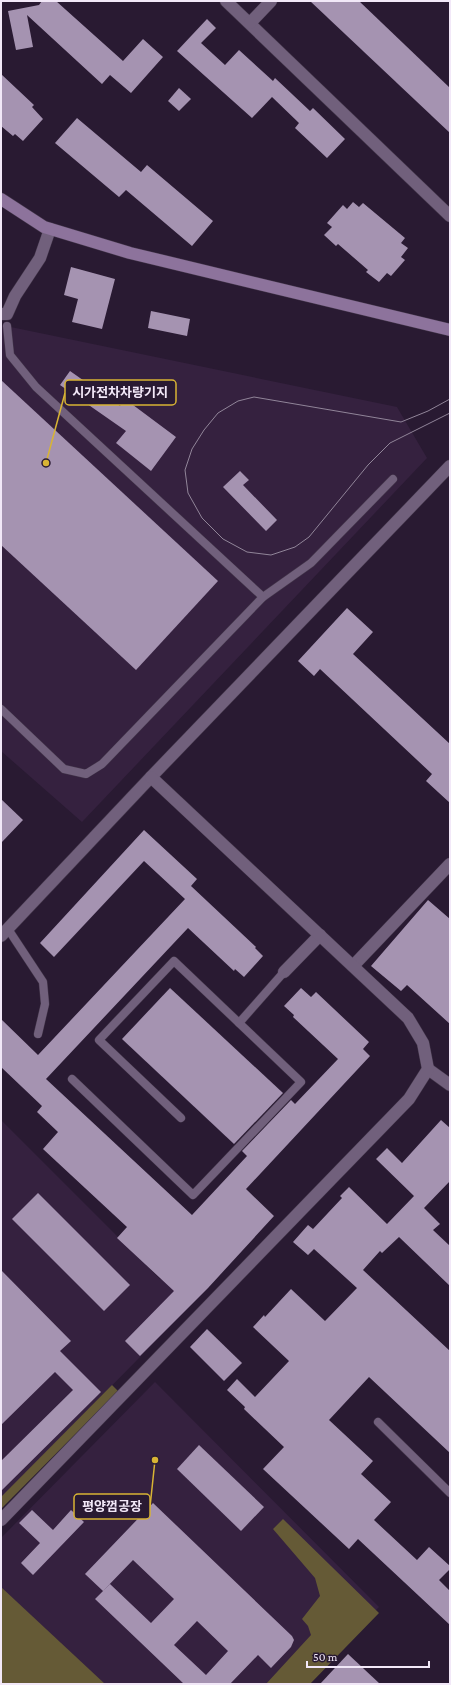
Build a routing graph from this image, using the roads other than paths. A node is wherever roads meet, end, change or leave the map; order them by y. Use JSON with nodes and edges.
{"nodes":[{"id":1,"x":226,"y":1,"type":"edge"},
{"id":2,"x":271,"y":1,"type":"edge"},
{"id":3,"x":250,"y":24,"type":"junction"},
{"id":4,"x":1,"y":199,"type":"edge"},
{"id":5,"x":450,"y":216,"type":"edge"},
{"id":6,"x":50,"y":229,"type":"junction"},
{"id":7,"x":5,"y":318,"type":"edge"},
{"id":8,"x":450,"y":330,"type":"edge"},
{"id":9,"x":450,"y":466,"type":"edge"},
{"id":10,"x":393,"y":479,"type":"dead end"},
{"id":11,"x":262,"y":597,"type":"junction"},
{"id":12,"x":1,"y":710,"type":"edge"},
{"id":13,"x":151,"y":777,"type":"junction"},
{"id":14,"x":450,"y":864,"type":"edge"},
{"id":15,"x":5,"y":932,"type":"edge"},
{"id":16,"x":320,"y":935,"type":"junction"},
{"id":17,"x":353,"y":966,"type":"junction"},
{"id":18,"x":284,"y":972,"type":"joint"},
{"id":19,"x":239,"y":1023,"type":"junction"},
{"id":20,"x":38,"y":1034,"type":"dead end"},
{"id":21,"x":428,"y":1069,"type":"junction"},
{"id":22,"x":72,"y":1079,"type":"dead end"},
{"id":23,"x":450,"y":1085,"type":"edge"},
{"id":24,"x":182,"y":1118,"type":"dead end"},
{"id":25,"x":378,"y":1422,"type":"dead end"},
{"id":26,"x":450,"y":1493,"type":"edge"},
{"id":27,"x":1,"y":1520,"type":"edge"}],
"edges":[{"from":1,"to":3,"type":"street"},
{"from":2,"to":3,"type":"street"},
{"from":3,"to":5,"type":"street"},
{"from":4,"to":6,"type":"main road"},
{"from":6,"to":7,"type":"street"},
{"from":6,"to":8,"type":"main road"},
{"from":7,"to":11,"type":"lane"},
{"from":9,"to":13,"type":"street"},
{"from":10,"to":11,"type":"lane"},
{"from":11,"to":12,"type":"lane"},
{"from":13,"to":15,"type":"street"},
{"from":13,"to":16,"type":"street"},
{"from":14,"to":17,"type":"street"},
{"from":15,"to":20,"type":"lane"},
{"from":16,"to":17,"type":"street"},
{"from":16,"to":18,"type":"street"},
{"from":17,"to":21,"type":"street"},
{"from":18,"to":19,"type":"lane"},
{"from":19,"to":22,"type":"lane"},
{"from":19,"to":24,"type":"lane"},
{"from":21,"to":23,"type":"street"},
{"from":21,"to":27,"type":"street"},
{"from":25,"to":26,"type":"lane"}]}
